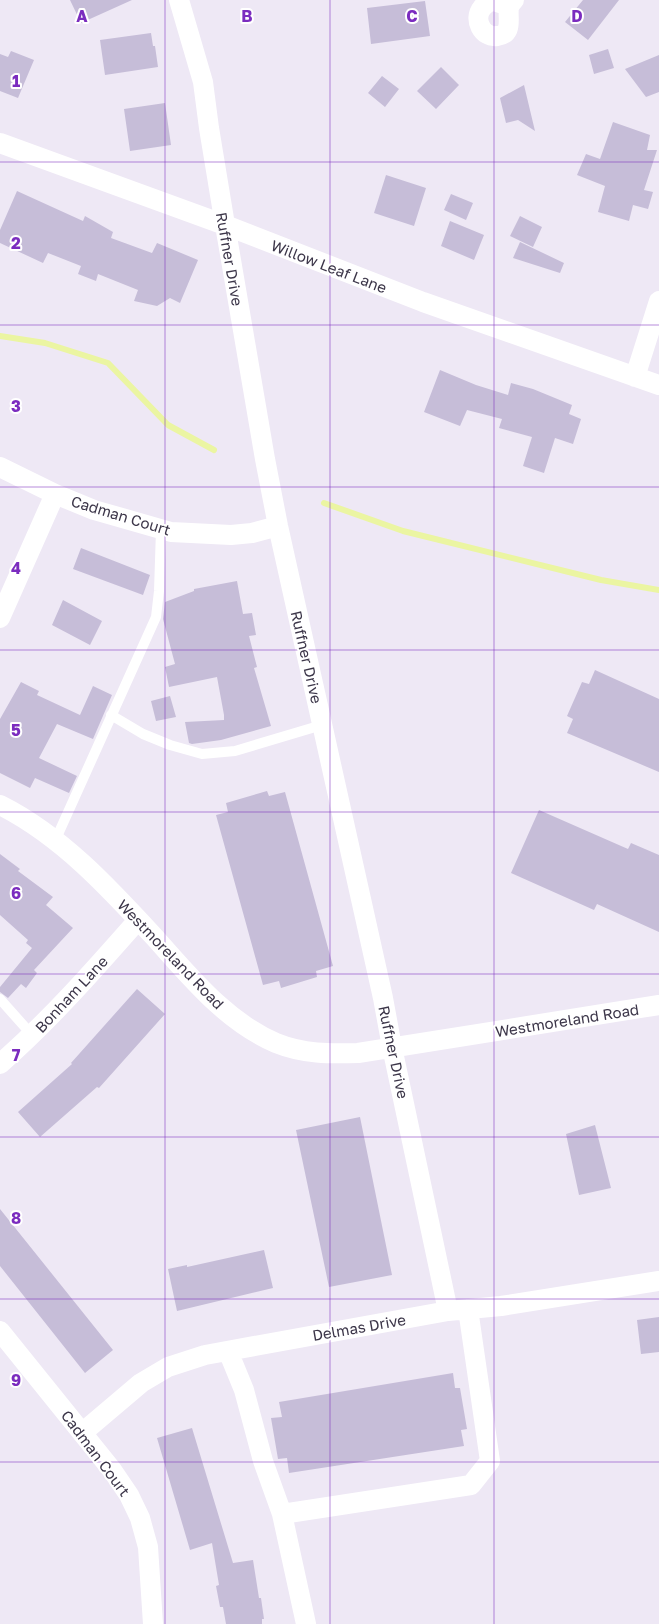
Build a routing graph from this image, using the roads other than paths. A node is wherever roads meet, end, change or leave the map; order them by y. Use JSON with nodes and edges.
{"nodes":[{"id":1,"x":179,"y":0,"type":"edge"},
{"id":2,"x":0,"y":143,"type":"edge"},
{"id":3,"x":225,"y":225,"type":"junction"},
{"id":4,"x":659,"y":301,"type":"edge"},
{"id":5,"x":634,"y":377,"type":"junction"},
{"id":6,"x":659,"y":385,"type":"edge"},
{"id":7,"x":0,"y":467,"type":"edge"},
{"id":8,"x":55,"y":494,"type":"junction"},
{"id":9,"x":278,"y":526,"type":"junction"},
{"id":10,"x":161,"y":530,"type":"junction"},
{"id":11,"x":0,"y":618,"type":"edge"},
{"id":12,"x":111,"y":714,"type":"junction"},
{"id":13,"x":322,"y":725,"type":"junction"},
{"id":14,"x":0,"y":805,"type":"edge"},
{"id":15,"x":55,"y":841,"type":"junction"},
{"id":16,"x":138,"y":920,"type":"junction"},
{"id":17,"x":0,"y":999,"type":"edge"},
{"id":18,"x":659,"y":1005,"type":"edge"},
{"id":19,"x":32,"y":1035,"type":"junction"},
{"id":20,"x":392,"y":1047,"type":"junction"},
{"id":21,"x":0,"y":1064,"type":"edge"},
{"id":22,"x":659,"y":1281,"type":"edge"},
{"id":23,"x":468,"y":1309,"type":"junction"},
{"id":24,"x":448,"y":1311,"type":"junction"},
{"id":25,"x":0,"y":1331,"type":"edge"},
{"id":26,"x":228,"y":1351,"type":"junction"},
{"id":27,"x":82,"y":1433,"type":"junction"},
{"id":28,"x":282,"y":1514,"type":"junction"},
{"id":29,"x":153,"y":1624,"type":"edge"},
{"id":30,"x":306,"y":1624,"type":"edge"}],
"edges":[{"from":1,"to":3,"type":"street","name":"Ruffner Drive"},
{"from":2,"to":3,"type":"street","name":"Willow Leaf Lane"},
{"from":3,"to":5,"type":"street","name":"Willow Leaf Lane"},
{"from":3,"to":9,"type":"street","name":"Ruffner Drive"},
{"from":4,"to":5,"type":"street"},
{"from":5,"to":6,"type":"street","name":"Willow Leaf Lane"},
{"from":7,"to":8,"type":"street","name":"Cadman Court"},
{"from":8,"to":10,"type":"street","name":"Cadman Court"},
{"from":8,"to":11,"type":"street"},
{"from":9,"to":10,"type":"street","name":"Cadman Court"},
{"from":9,"to":13,"type":"street","name":"Ruffner Drive"},
{"from":10,"to":12,"type":"lane"},
{"from":12,"to":13,"type":"lane"},
{"from":12,"to":15,"type":"lane"},
{"from":13,"to":20,"type":"street","name":"Ruffner Drive"},
{"from":14,"to":15,"type":"street","name":"Westmoreland Road"},
{"from":15,"to":16,"type":"street","name":"Westmoreland Road"},
{"from":16,"to":19,"type":"street","name":"Bonham Lane"},
{"from":16,"to":20,"type":"street","name":"Westmoreland Road"},
{"from":17,"to":19,"type":"lane"},
{"from":18,"to":20,"type":"street","name":"Westmoreland Road"},
{"from":19,"to":21,"type":"street","name":"Bonham Lane"},
{"from":20,"to":24,"type":"street","name":"Ruffner Drive"},
{"from":22,"to":23,"type":"street","name":"Delmas Drive"},
{"from":23,"to":24,"type":"street","name":"Delmas Drive"},
{"from":23,"to":28,"type":"street"},
{"from":24,"to":26,"type":"street","name":"Delmas Drive"},
{"from":25,"to":27,"type":"street","name":"Cadman Court"},
{"from":26,"to":27,"type":"street","name":"Delmas Drive"},
{"from":26,"to":28,"type":"street"},
{"from":27,"to":29,"type":"street","name":"Cadman Court"},
{"from":28,"to":30,"type":"street"}]}
